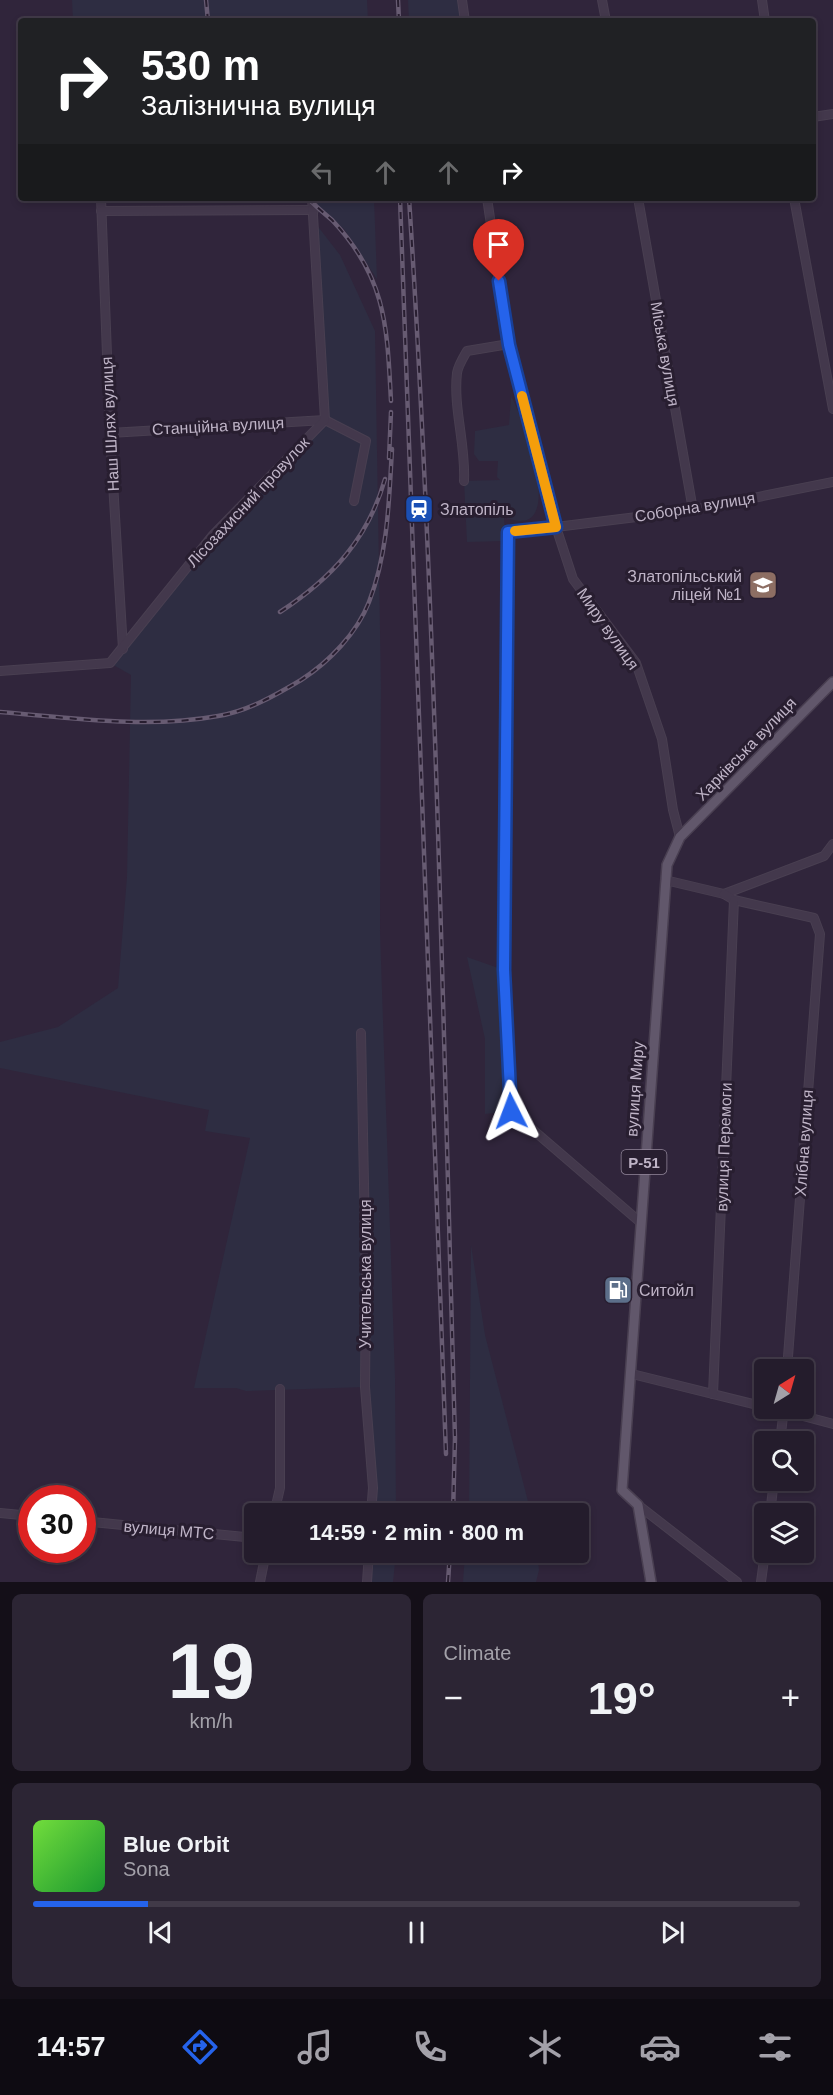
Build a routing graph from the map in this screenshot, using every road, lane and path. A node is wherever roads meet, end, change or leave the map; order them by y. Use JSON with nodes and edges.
{"nodes":[{"id":1,"x":462,"y":0,"type":"edge"},
{"id":2,"x":602,"y":0,"type":"edge"},
{"id":3,"x":762,"y":0,"type":"edge"},
{"id":4,"x":465,"y":18,"type":"edge"},
{"id":5,"x":605,"y":18,"type":"edge"},
{"id":6,"x":765,"y":18,"type":"edge"},
{"id":7,"x":833,"y":114,"type":"edge"},
{"id":8,"x":816,"y":117,"type":"edge"},
{"id":9,"x":101,"y":201,"type":"edge"},
{"id":10,"x":312,"y":201,"type":"edge"},
{"id":11,"x":487,"y":201,"type":"edge"},
{"id":12,"x":639,"y":201,"type":"edge"},
{"id":13,"x":795,"y":201,"type":"edge"},
{"id":14,"x":314,"y":210,"type":"junction"},
{"id":15,"x":101,"y":211,"type":"junction"},
{"id":16,"x":509,"y":344,"type":"junction"},
{"id":17,"x":833,"y":409,"type":"edge"},
{"id":18,"x":325,"y":420,"type":"junction"},
{"id":19,"x":110,"y":433,"type":"junction"},
{"id":20,"x":464,"y":482,"type":"dead end"},
{"id":21,"x":833,"y":482,"type":"edge"},
{"id":22,"x":354,"y":501,"type":"dead end"},
{"id":23,"x":693,"y":510,"type":"junction"},
{"id":24,"x":556,"y":527,"type":"junction"},
{"id":25,"x":123,"y":649,"type":"junction"},
{"id":26,"x":0,"y":671,"type":"edge"},
{"id":27,"x":833,"y":682,"type":"edge"},
{"id":28,"x":680,"y":837,"type":"junction"},
{"id":29,"x":833,"y":844,"type":"edge"},
{"id":30,"x":665,"y":880,"type":"junction"},
{"id":31,"x":724,"y":894,"type":"junction"},
{"id":32,"x":734,"y":900,"type":"junction"},
{"id":33,"x":361,"y":1034,"type":"dead end"},
{"id":34,"x":640,"y":1222,"type":"junction"},
{"id":35,"x":788,"y":1359,"type":"edge"},
{"id":36,"x":632,"y":1374,"type":"junction"},
{"id":37,"x":280,"y":1389,"type":"dead end"},
{"id":38,"x":713,"y":1394,"type":"junction"},
{"id":39,"x":754,"y":1404,"type":"edge"},
{"id":40,"x":814,"y":1419,"type":"edge"},
{"id":41,"x":833,"y":1424,"type":"edge"},
{"id":42,"x":277,"y":1503,"type":"edge"},
{"id":43,"x":372,"y":1503,"type":"edge"},
{"id":44,"x":638,"y":1505,"type":"junction"},
{"id":45,"x":0,"y":1513,"type":"edge"},
{"id":46,"x":18,"y":1515,"type":"edge"},
{"id":47,"x":96,"y":1522,"type":"edge"},
{"id":48,"x":244,"y":1537,"type":"edge"},
{"id":49,"x":264,"y":1563,"type":"edge"},
{"id":50,"x":368,"y":1563,"type":"edge"},
{"id":51,"x":764,"y":1563,"type":"edge"},
{"id":52,"x":260,"y":1582,"type":"edge"},
{"id":53,"x":367,"y":1582,"type":"edge"},
{"id":54,"x":651,"y":1582,"type":"edge"},
{"id":55,"x":736,"y":1582,"type":"edge"},
{"id":56,"x":761,"y":1582,"type":"edge"}],
"edges":[{"from":1,"to":4,"type":"street"},
{"from":2,"to":5,"type":"street"},
{"from":3,"to":6,"type":"street"},
{"from":7,"to":8,"type":"street"},
{"from":9,"to":15,"type":"street","name":"Наш Шлях вулиця"},
{"from":10,"to":14,"type":"street"},
{"from":11,"to":16,"type":"street","name":"Миру вулиця"},
{"from":12,"to":23,"type":"street","name":"Міська вулиця"},
{"from":13,"to":17,"type":"street"},
{"from":14,"to":15,"type":"street"},
{"from":14,"to":18,"type":"street"},
{"from":15,"to":19,"type":"street","name":"Наш Шлях вулиця"},
{"from":16,"to":20,"type":"street"},
{"from":16,"to":24,"type":"street","name":"Миру вулиця"},
{"from":18,"to":19,"type":"street","name":"Станційна вулиця"},
{"from":18,"to":22,"type":"street"},
{"from":18,"to":25,"type":"street","name":"Лісозахисний провулок"},
{"from":19,"to":25,"type":"street","name":"Наш Шлях вулиця"},
{"from":21,"to":23,"type":"street","name":"Соборна вулиця"},
{"from":23,"to":24,"type":"street","name":"Соборна вулиця"},
{"from":24,"to":28,"type":"street","name":"Миру вулиця"},
{"from":24,"to":34,"type":"street","name":"Соборна вулиця"},
{"from":25,"to":26,"type":"street","name":"Лісозахисний провулок"},
{"from":27,"to":28,"type":"main road","name":"Харківська вулиця","number":"Р-51"},
{"from":28,"to":30,"type":"main road","name":"вулиця Миру","number":"Р-51"},
{"from":29,"to":31,"type":"street"},
{"from":30,"to":31,"type":"street"},
{"from":30,"to":34,"type":"main road","name":"вулиця Миру","number":"Р-51"},
{"from":31,"to":32,"type":"street"},
{"from":32,"to":35,"type":"street","name":"Хлібна вулиця"},
{"from":32,"to":38,"type":"street","name":"вулиця Перемоги"},
{"from":33,"to":43,"type":"street","name":"Учительська вулиця"},
{"from":34,"to":36,"type":"main road","name":"вулиця Миру","number":"Р-51"},
{"from":36,"to":38,"type":"street"},
{"from":36,"to":44,"type":"main road","name":"вулиця Миру","number":"Р-51"},
{"from":37,"to":42,"type":"street"},
{"from":38,"to":39,"type":"street"},
{"from":40,"to":41,"type":"street"},
{"from":44,"to":54,"type":"main road"},
{"from":44,"to":55,"type":"street"},
{"from":45,"to":46,"type":"street"},
{"from":47,"to":48,"type":"street","name":"вулиця МТС"},
{"from":49,"to":52,"type":"street"},
{"from":50,"to":53,"type":"street"},
{"from":51,"to":56,"type":"street"}]}
